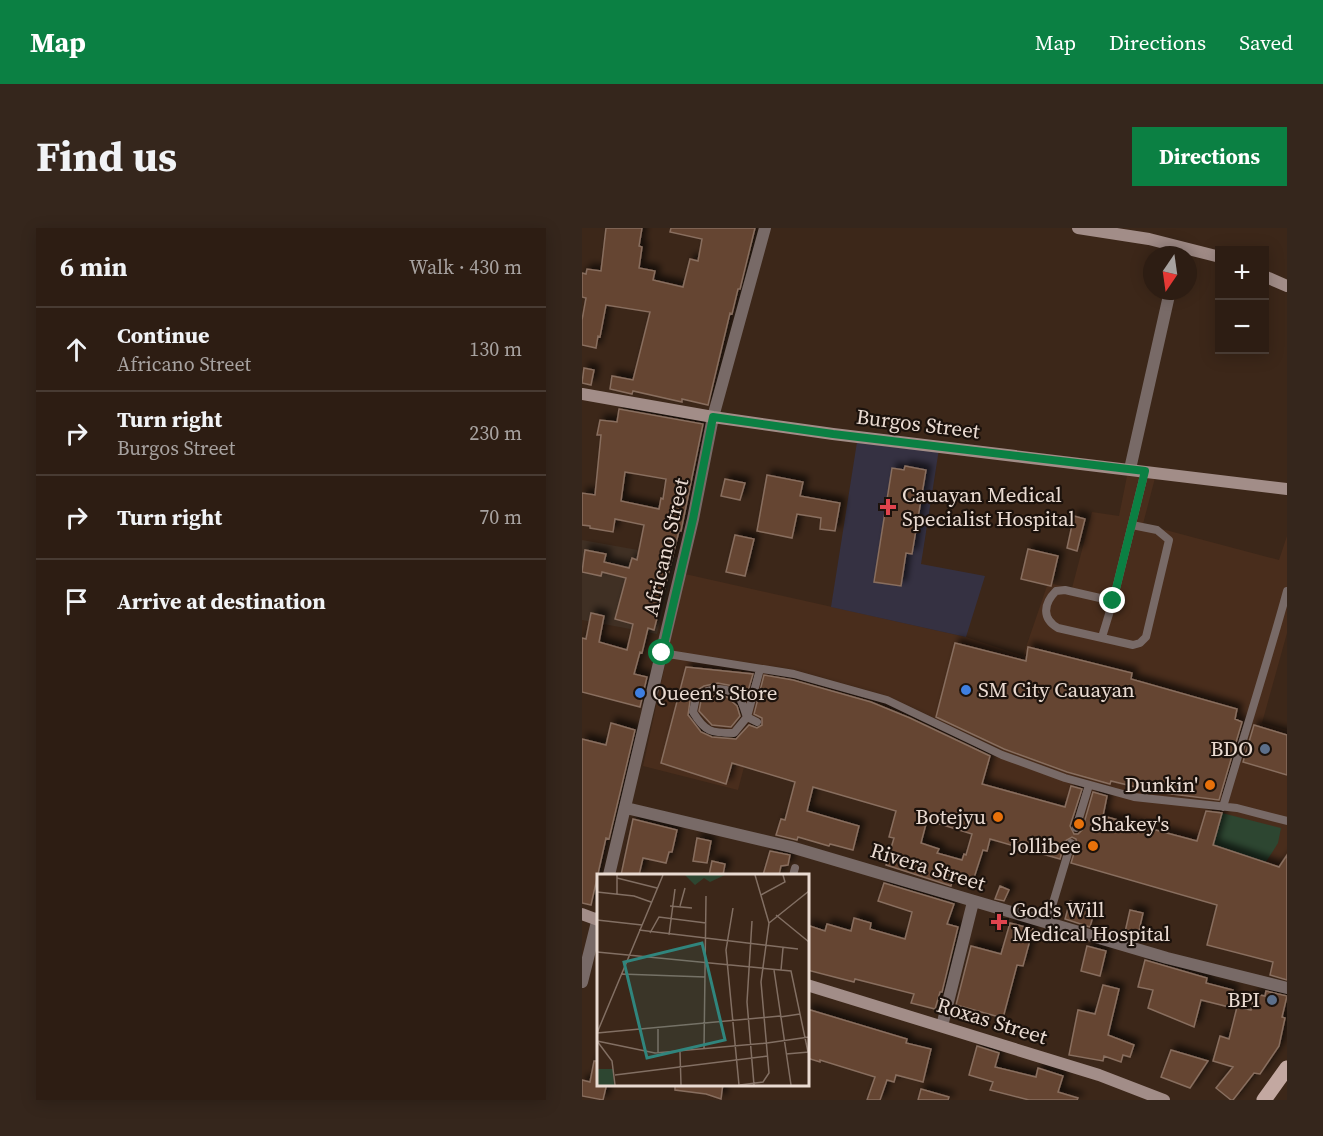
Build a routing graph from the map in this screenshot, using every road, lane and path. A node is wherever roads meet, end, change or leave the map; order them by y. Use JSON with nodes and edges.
{"nodes":[{"id":1,"x":765,"y":228,"type":"edge"},
{"id":2,"x":1078,"y":228,"type":"edge"},
{"id":3,"x":1165,"y":246,"type":"edge"},
{"id":4,"x":1197,"y":254,"type":"edge"},
{"id":5,"x":1215,"y":256,"type":"edge"},
{"id":6,"x":1269,"y":278,"type":"edge"},
{"id":7,"x":1287,"y":286,"type":"edge"},
{"id":8,"x":1168,"y":300,"type":"edge"},
{"id":9,"x":582,"y":394,"type":"edge"},
{"id":10,"x":713,"y":417,"type":"junction"},
{"id":11,"x":1130,"y":469,"type":"junction"},
{"id":12,"x":1145,"y":471,"type":"junction"},
{"id":13,"x":1287,"y":489,"type":"edge"},
{"id":14,"x":1132,"y":525,"type":"junction"},
{"id":15,"x":1287,"y":591,"type":"edge"},
{"id":16,"x":1113,"y":601,"type":"junction"},
{"id":17,"x":1102,"y":637,"type":"junction"},
{"id":18,"x":662,"y":653,"type":"junction"},
{"id":19,"x":760,"y":669,"type":"junction"},
{"id":20,"x":747,"y":717,"type":"junction"},
{"id":21,"x":757,"y":722,"type":"dead end"},
{"id":22,"x":1089,"y":785,"type":"junction"},
{"id":23,"x":1223,"y":807,"type":"junction"},
{"id":24,"x":627,"y":808,"type":"junction"},
{"id":25,"x":1287,"y":821,"type":"edge"},
{"id":26,"x":1076,"y":828,"type":"dead end"},
{"id":27,"x":1071,"y":843,"type":"dead end"},
{"id":28,"x":609,"y":874,"type":"edge"},
{"id":29,"x":973,"y":902,"type":"junction"},
{"id":30,"x":582,"y":914,"type":"edge"},
{"id":31,"x":597,"y":919,"type":"edge"},
{"id":32,"x":597,"y":923,"type":"edge"},
{"id":33,"x":1047,"y":923,"type":"junction"},
{"id":34,"x":582,"y":982,"type":"edge"},
{"id":35,"x":808,"y":985,"type":"edge"},
{"id":36,"x":1287,"y":988,"type":"edge"},
{"id":37,"x":942,"y":1026,"type":"junction"},
{"id":38,"x":1287,"y":1068,"type":"edge"},
{"id":39,"x":1164,"y":1100,"type":"edge"},
{"id":40,"x":1264,"y":1100,"type":"edge"}],
"edges":[{"from":1,"to":10,"type":"street","name":"Africano Street"},
{"from":2,"to":3,"type":"street"},
{"from":4,"to":5,"type":"street"},
{"from":6,"to":7,"type":"street"},
{"from":8,"to":11,"type":"street"},
{"from":9,"to":10,"type":"street","name":"Burgos Street"},
{"from":10,"to":11,"type":"street","name":"Burgos Street"},
{"from":10,"to":18,"type":"street","name":"Africano Street"},
{"from":11,"to":12,"type":"street","name":"Burgos Street"},
{"from":12,"to":13,"type":"street","name":"Burgos Street"},
{"from":12,"to":14,"type":"lane"},
{"from":14,"to":16,"type":"lane"},
{"from":14,"to":17,"type":"lane"},
{"from":15,"to":23,"type":"lane"},
{"from":16,"to":17,"type":"lane"},
{"from":16,"to":17,"type":"lane"},
{"from":18,"to":19,"type":"lane"},
{"from":18,"to":24,"type":"street","name":"Africano Street"},
{"from":19,"to":20,"type":"lane"},
{"from":19,"to":22,"type":"lane"},
{"from":20,"to":20,"type":"lane"},
{"from":20,"to":21,"type":"lane"},
{"from":22,"to":23,"type":"lane"},
{"from":22,"to":26,"type":"lane"},
{"from":23,"to":25,"type":"lane"},
{"from":24,"to":28,"type":"street","name":"Africano Street"},
{"from":24,"to":29,"type":"street","name":"Rivera Street"},
{"from":27,"to":33,"type":"lane"},
{"from":29,"to":33,"type":"street","name":"Rivera Street"},
{"from":29,"to":37,"type":"street"},
{"from":30,"to":31,"type":"street"},
{"from":32,"to":34,"type":"street"},
{"from":33,"to":36,"type":"street","name":"Rivera Street"},
{"from":35,"to":37,"type":"street","name":"Roxas Street"},
{"from":37,"to":39,"type":"street","name":"Roxas Street"},
{"from":38,"to":40,"type":"main road"}]}
